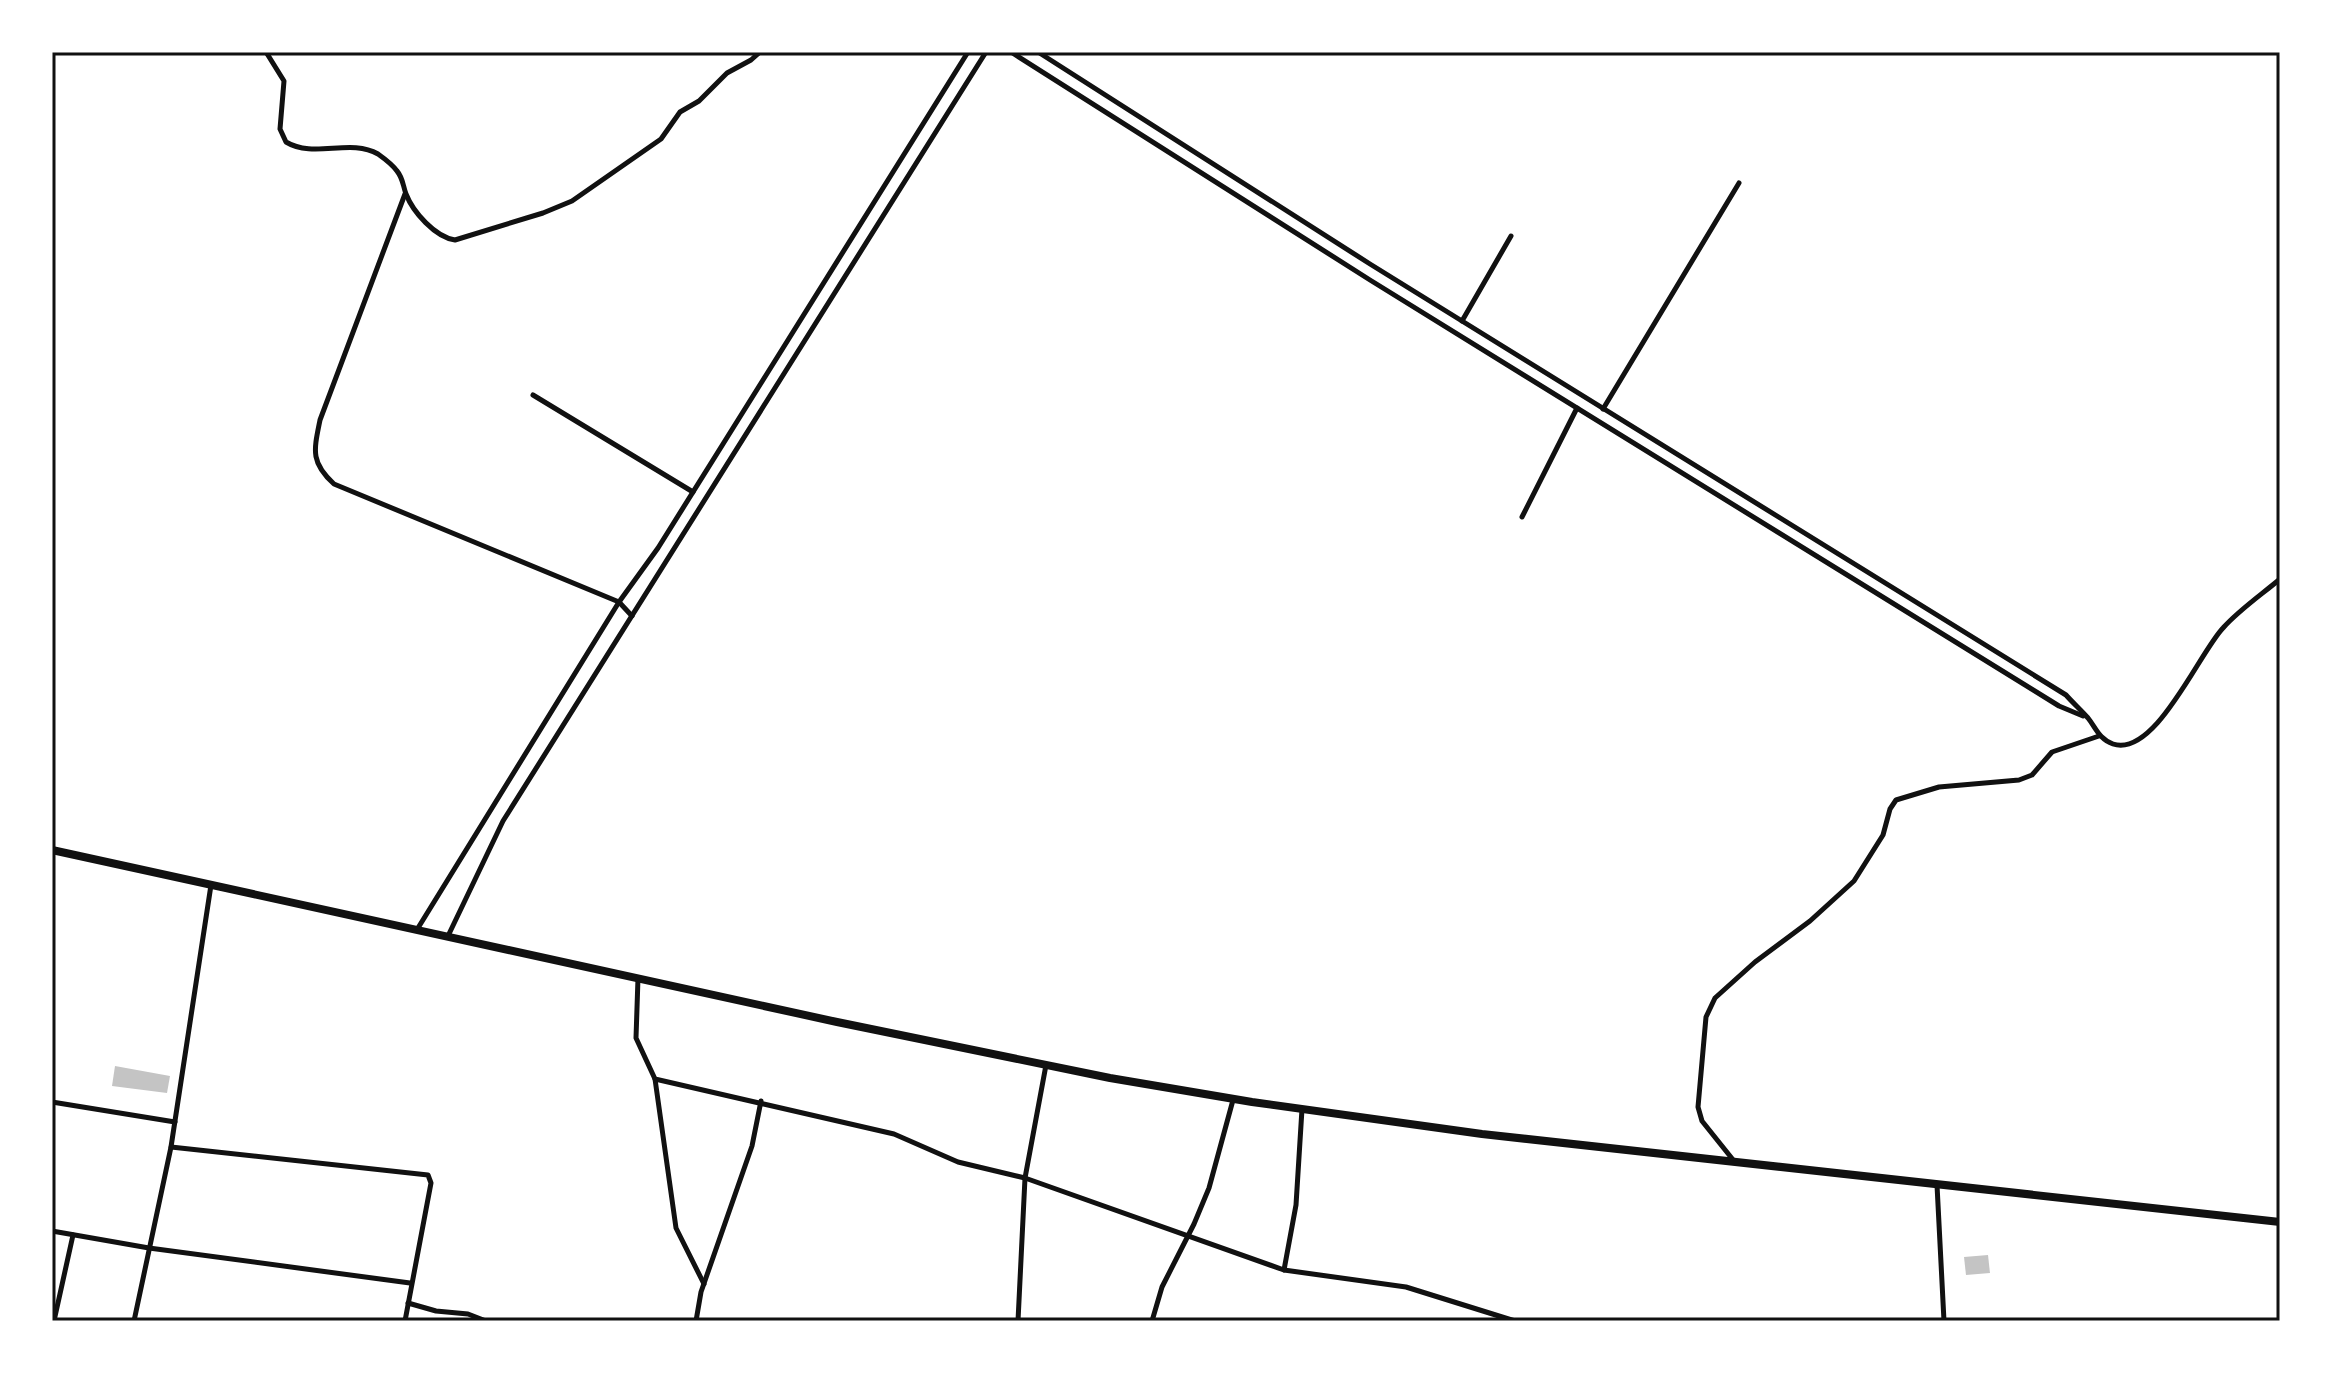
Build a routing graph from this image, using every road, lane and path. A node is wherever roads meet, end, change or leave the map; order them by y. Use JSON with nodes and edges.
{"nodes":[{"id":1,"x":266,"y":52,"type":"edge"},
{"id":2,"x":760,"y":52,"type":"edge"},
{"id":3,"x":968,"y":52,"type":"edge"},
{"id":4,"x":986,"y":52,"type":"edge"},
{"id":5,"x":1011,"y":52,"type":"edge"},
{"id":6,"x":1038,"y":52,"type":"edge"},
{"id":7,"x":1739,"y":183,"type":"dead end"},
{"id":8,"x":406,"y":193,"type":"junction"},
{"id":9,"x":1511,"y":236,"type":"dead end"},
{"id":10,"x":1462,"y":321,"type":"junction"},
{"id":11,"x":533,"y":395,"type":"dead end"},
{"id":12,"x":1577,"y":408,"type":"junction"},
{"id":13,"x":1603,"y":409,"type":"junction"},
{"id":14,"x":693,"y":492,"type":"junction"},
{"id":15,"x":1522,"y":517,"type":"dead end"},
{"id":16,"x":2280,"y":579,"type":"edge"},
{"id":17,"x":619,"y":602,"type":"junction"},
{"id":18,"x":632,"y":616,"type":"junction"},
{"id":19,"x":2087,"y":717,"type":"junction"},
{"id":20,"x":2099,"y":736,"type":"junction"},
{"id":21,"x":52,"y":850,"type":"edge"},
{"id":22,"x":211,"y":884,"type":"junction"},
{"id":23,"x":418,"y":928,"type":"junction"},
{"id":24,"x":448,"y":936,"type":"junction"},
{"id":25,"x":638,"y":978,"type":"junction"},
{"id":26,"x":1046,"y":1065,"type":"junction"},
{"id":27,"x":655,"y":1079,"type":"junction"},
{"id":28,"x":1233,"y":1099,"type":"junction"},
{"id":29,"x":761,"y":1101,"type":"junction"},
{"id":30,"x":52,"y":1102,"type":"edge"},
{"id":31,"x":1302,"y":1109,"type":"junction"},
{"id":32,"x":175,"y":1122,"type":"junction"},
{"id":33,"x":171,"y":1147,"type":"junction"},
{"id":34,"x":1736,"y":1163,"type":"junction"},
{"id":35,"x":1025,"y":1178,"type":"junction"},
{"id":36,"x":1937,"y":1185,"type":"junction"},
{"id":37,"x":2280,"y":1222,"type":"edge"},
{"id":38,"x":52,"y":1231,"type":"edge"},
{"id":39,"x":73,"y":1235,"type":"junction"},
{"id":40,"x":1188,"y":1237,"type":"junction"},
{"id":41,"x":149,"y":1248,"type":"junction"},
{"id":42,"x":1284,"y":1270,"type":"junction"},
{"id":43,"x":410,"y":1283,"type":"junction"},
{"id":44,"x":704,"y":1284,"type":"junction"},
{"id":45,"x":408,"y":1303,"type":"junction"},
{"id":46,"x":54,"y":1321,"type":"edge"},
{"id":47,"x":134,"y":1321,"type":"edge"},
{"id":48,"x":405,"y":1321,"type":"edge"},
{"id":49,"x":486,"y":1321,"type":"edge"},
{"id":50,"x":696,"y":1321,"type":"edge"},
{"id":51,"x":1018,"y":1321,"type":"edge"},
{"id":52,"x":1152,"y":1321,"type":"edge"},
{"id":53,"x":1515,"y":1321,"type":"edge"},
{"id":54,"x":1944,"y":1321,"type":"edge"}],
"edges":[{"from":1,"to":8,"type":"street"},
{"from":2,"to":8,"type":"street"},
{"from":3,"to":14,"type":"street"},
{"from":4,"to":18,"type":"street"},
{"from":5,"to":12,"type":"street"},
{"from":6,"to":10,"type":"street"},
{"from":7,"to":13,"type":"street"},
{"from":8,"to":17,"type":"street"},
{"from":9,"to":10,"type":"street"},
{"from":10,"to":13,"type":"street"},
{"from":11,"to":14,"type":"street"},
{"from":12,"to":15,"type":"street"},
{"from":12,"to":19,"type":"street"},
{"from":13,"to":19,"type":"street"},
{"from":14,"to":17,"type":"street"},
{"from":16,"to":20,"type":"street"},
{"from":17,"to":18,"type":"street"},
{"from":17,"to":23,"type":"street"},
{"from":18,"to":24,"type":"street"},
{"from":19,"to":20,"type":"street"},
{"from":20,"to":34,"type":"street"},
{"from":21,"to":22,"type":"main road"},
{"from":22,"to":23,"type":"main road"},
{"from":22,"to":32,"type":"street"},
{"from":23,"to":24,"type":"main road"},
{"from":24,"to":25,"type":"main road"},
{"from":25,"to":26,"type":"main road"},
{"from":25,"to":27,"type":"street"},
{"from":26,"to":28,"type":"main road"},
{"from":26,"to":35,"type":"street"},
{"from":27,"to":29,"type":"street"},
{"from":27,"to":44,"type":"street"},
{"from":28,"to":31,"type":"main road"},
{"from":28,"to":40,"type":"street"},
{"from":29,"to":35,"type":"street"},
{"from":29,"to":44,"type":"street"},
{"from":30,"to":32,"type":"street"},
{"from":31,"to":34,"type":"main road"},
{"from":31,"to":42,"type":"street"},
{"from":32,"to":33,"type":"street"},
{"from":33,"to":41,"type":"street"},
{"from":33,"to":43,"type":"street"},
{"from":34,"to":36,"type":"main road"},
{"from":35,"to":40,"type":"street"},
{"from":35,"to":51,"type":"street"},
{"from":36,"to":37,"type":"main road"},
{"from":36,"to":54,"type":"street"},
{"from":38,"to":39,"type":"street"},
{"from":39,"to":41,"type":"street"},
{"from":39,"to":46,"type":"street"},
{"from":40,"to":42,"type":"street"},
{"from":40,"to":52,"type":"street"},
{"from":41,"to":43,"type":"street"},
{"from":41,"to":47,"type":"street"},
{"from":42,"to":53,"type":"street"},
{"from":43,"to":45,"type":"street"},
{"from":44,"to":50,"type":"street"},
{"from":45,"to":48,"type":"street"},
{"from":45,"to":49,"type":"street"}]}
